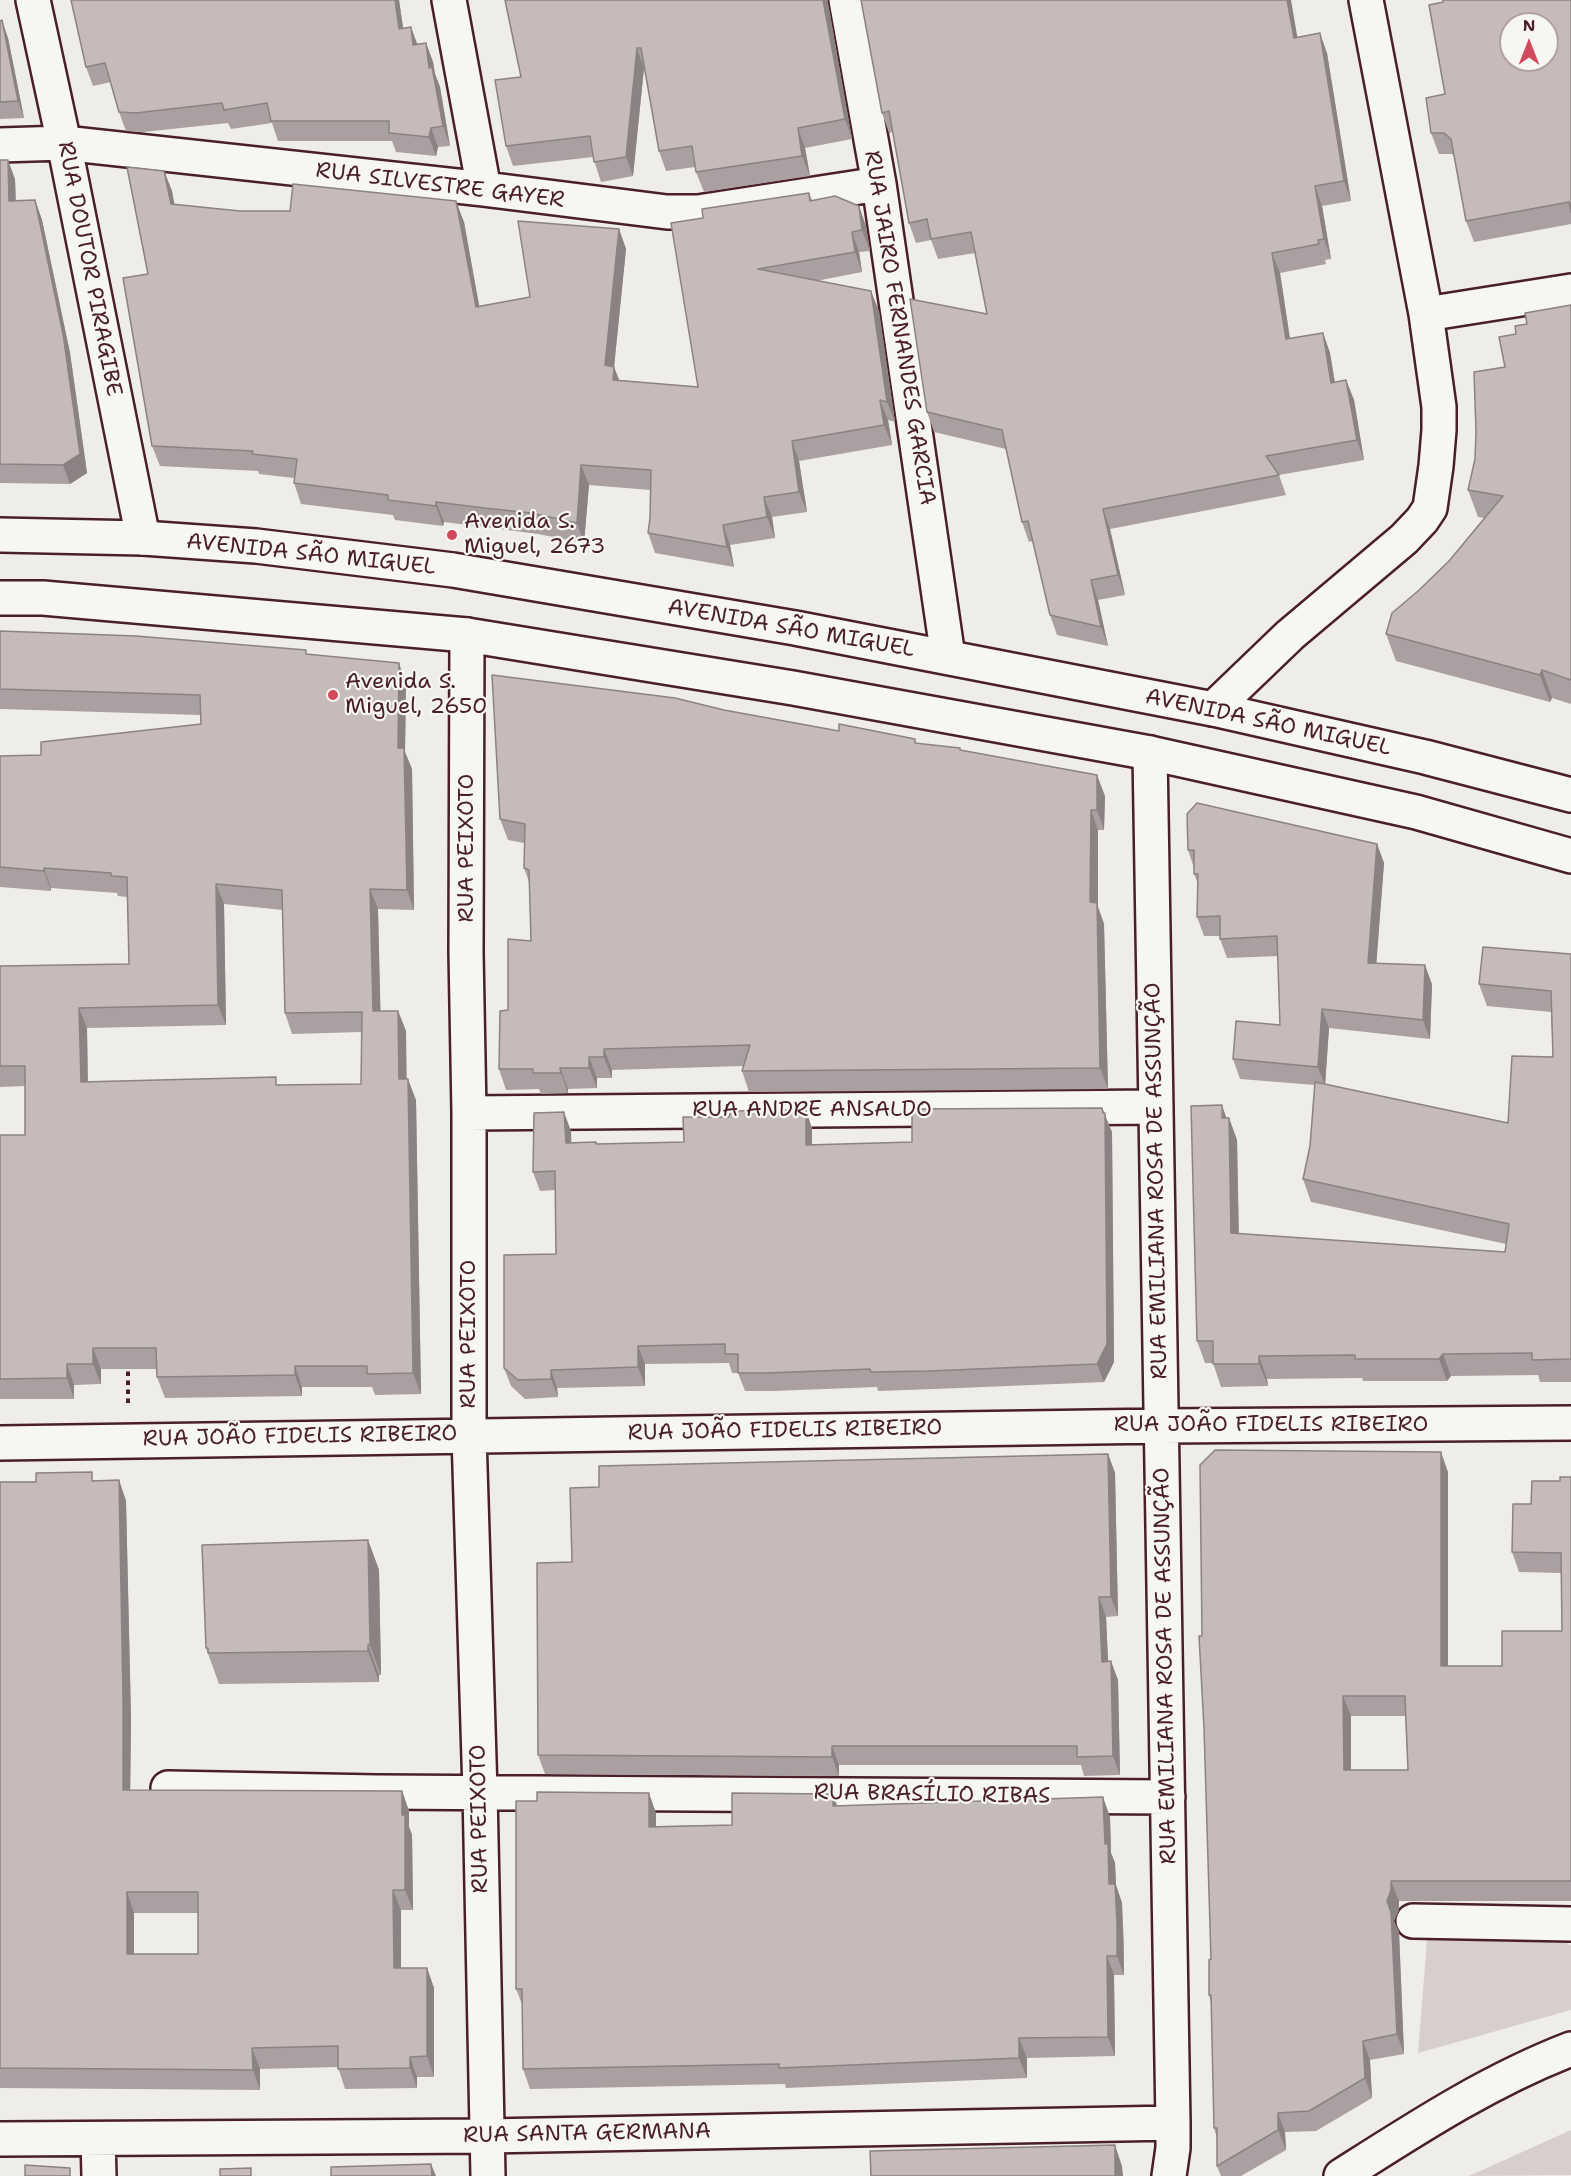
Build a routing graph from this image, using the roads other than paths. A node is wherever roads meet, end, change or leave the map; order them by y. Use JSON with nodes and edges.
{"nodes":[{"id":1,"x":33,"y":0,"type":"edge"},
{"id":2,"x":449,"y":0,"type":"edge"},
{"id":3,"x":846,"y":0,"type":"edge"},
{"id":4,"x":1366,"y":0,"type":"edge"},
{"id":5,"x":64,"y":143,"type":"junction"},
{"id":6,"x":0,"y":145,"type":"edge"},
{"id":7,"x":879,"y":184,"type":"junction"},
{"id":8,"x":484,"y":189,"type":"junction"},
{"id":9,"x":1571,"y":291,"type":"edge"},
{"id":10,"x":1426,"y":314,"type":"junction"},
{"id":11,"x":0,"y":535,"type":"edge"},
{"id":12,"x":143,"y":538,"type":"junction"},
{"id":13,"x":0,"y":598,"type":"edge"},
{"id":14,"x":467,"y":635,"type":"junction"},
{"id":15,"x":948,"y":657,"type":"junction"},
{"id":16,"x":1213,"y":709,"type":"junction"},
{"id":17,"x":1150,"y":753,"type":"junction"},
{"id":18,"x":1571,"y":795,"type":"edge"},
{"id":19,"x":1571,"y":856,"type":"edge"},
{"id":20,"x":1156,"y":1107,"type":"junction"},
{"id":21,"x":469,"y":1113,"type":"junction"},
{"id":22,"x":1571,"y":1423,"type":"edge"},
{"id":23,"x":1162,"y":1425,"type":"junction"},
{"id":24,"x":469,"y":1435,"type":"junction"},
{"id":25,"x":0,"y":1443,"type":"edge"},
{"id":26,"x":168,"y":1788,"type":"edge"},
{"id":27,"x":480,"y":1791,"type":"junction"},
{"id":28,"x":1168,"y":1797,"type":"junction"},
{"id":29,"x":1413,"y":1920,"type":"dead end"},
{"id":30,"x":1571,"y":1924,"type":"edge"},
{"id":31,"x":1571,"y":2049,"type":"edge"},
{"id":32,"x":488,"y":2136,"type":"junction"},
{"id":33,"x":0,"y":2139,"type":"edge"},
{"id":34,"x":98,"y":2139,"type":"junction"},
{"id":35,"x":1175,"y":2156,"type":"edge"},
{"id":36,"x":99,"y":2176,"type":"edge"},
{"id":37,"x":488,"y":2176,"type":"edge"},
{"id":38,"x":1341,"y":2176,"type":"edge"}],
"edges":[{"from":1,"to":5,"type":"street","name":"RUA DOUTOR PIRAGIBE"},
{"from":2,"to":8,"type":"street"},
{"from":3,"to":7,"type":"street","name":"RUA JAIRO FERNANDES GARCIA"},
{"from":4,"to":10,"type":"street"},
{"from":5,"to":6,"type":"street","name":"RUA SILVESTRE GAYER"},
{"from":5,"to":8,"type":"street","name":"RUA SILVESTRE GAYER"},
{"from":5,"to":12,"type":"street","name":"RUA DOUTOR PIRAGIBE"},
{"from":7,"to":8,"type":"street","name":"RUA SILVESTRE GAYER"},
{"from":7,"to":15,"type":"street","name":"RUA JAIRO FERNANDES GARCIA"},
{"from":9,"to":10,"type":"street"},
{"from":10,"to":16,"type":"street"},
{"from":11,"to":12,"type":"street","name":"AVENIDA SÃO MIGUEL"},
{"from":12,"to":15,"type":"street","name":"AVENIDA SÃO MIGUEL"},
{"from":13,"to":14,"type":"street"},
{"from":14,"to":17,"type":"street"},
{"from":14,"to":21,"type":"street","name":"RUA PEIXOTO"},
{"from":15,"to":16,"type":"street","name":"AVENIDA SÃO MIGUEL"},
{"from":16,"to":18,"type":"street","name":"AVENIDA SÃO MIGUEL"},
{"from":17,"to":19,"type":"street"},
{"from":17,"to":20,"type":"street","name":"RUA EMILIANA ROSA DE ASSUNÇÃO"},
{"from":20,"to":21,"type":"street","name":"RUA ANDRE ANSALDO"},
{"from":20,"to":23,"type":"street","name":"RUA EMILIANA ROSA DE ASSUNÇÃO"},
{"from":21,"to":24,"type":"street","name":"RUA PEIXOTO"},
{"from":22,"to":23,"type":"street","name":"RUA JOÃO FIDELIS RIBEIRO"},
{"from":23,"to":24,"type":"street","name":"RUA JOÃO FIDELIS RIBEIRO"},
{"from":23,"to":28,"type":"street","name":"RUA EMILIANA ROSA DE ASSUNÇÃO"},
{"from":24,"to":25,"type":"street","name":"RUA JOÃO FIDELIS RIBEIRO"},
{"from":24,"to":27,"type":"street","name":"RUA PEIXOTO"},
{"from":26,"to":27,"type":"street","name":"RUA BRASÍLIO RIBAS"},
{"from":27,"to":28,"type":"street","name":"RUA BRASÍLIO RIBAS"},
{"from":27,"to":32,"type":"street","name":"RUA PEIXOTO"},
{"from":28,"to":35,"type":"street","name":"RUA EMILIANA ROSA DE ASSUNÇÃO"},
{"from":29,"to":30,"type":"street"},
{"from":31,"to":38,"type":"street"},
{"from":32,"to":34,"type":"street","name":"RUA SANTA GERMANA"},
{"from":32,"to":35,"type":"street","name":"RUA SANTA GERMANA"},
{"from":32,"to":37,"type":"street","name":"RUA PEIXOTO"},
{"from":33,"to":34,"type":"street","name":"RUA SANTA GERMANA"},
{"from":34,"to":36,"type":"street"}]}
